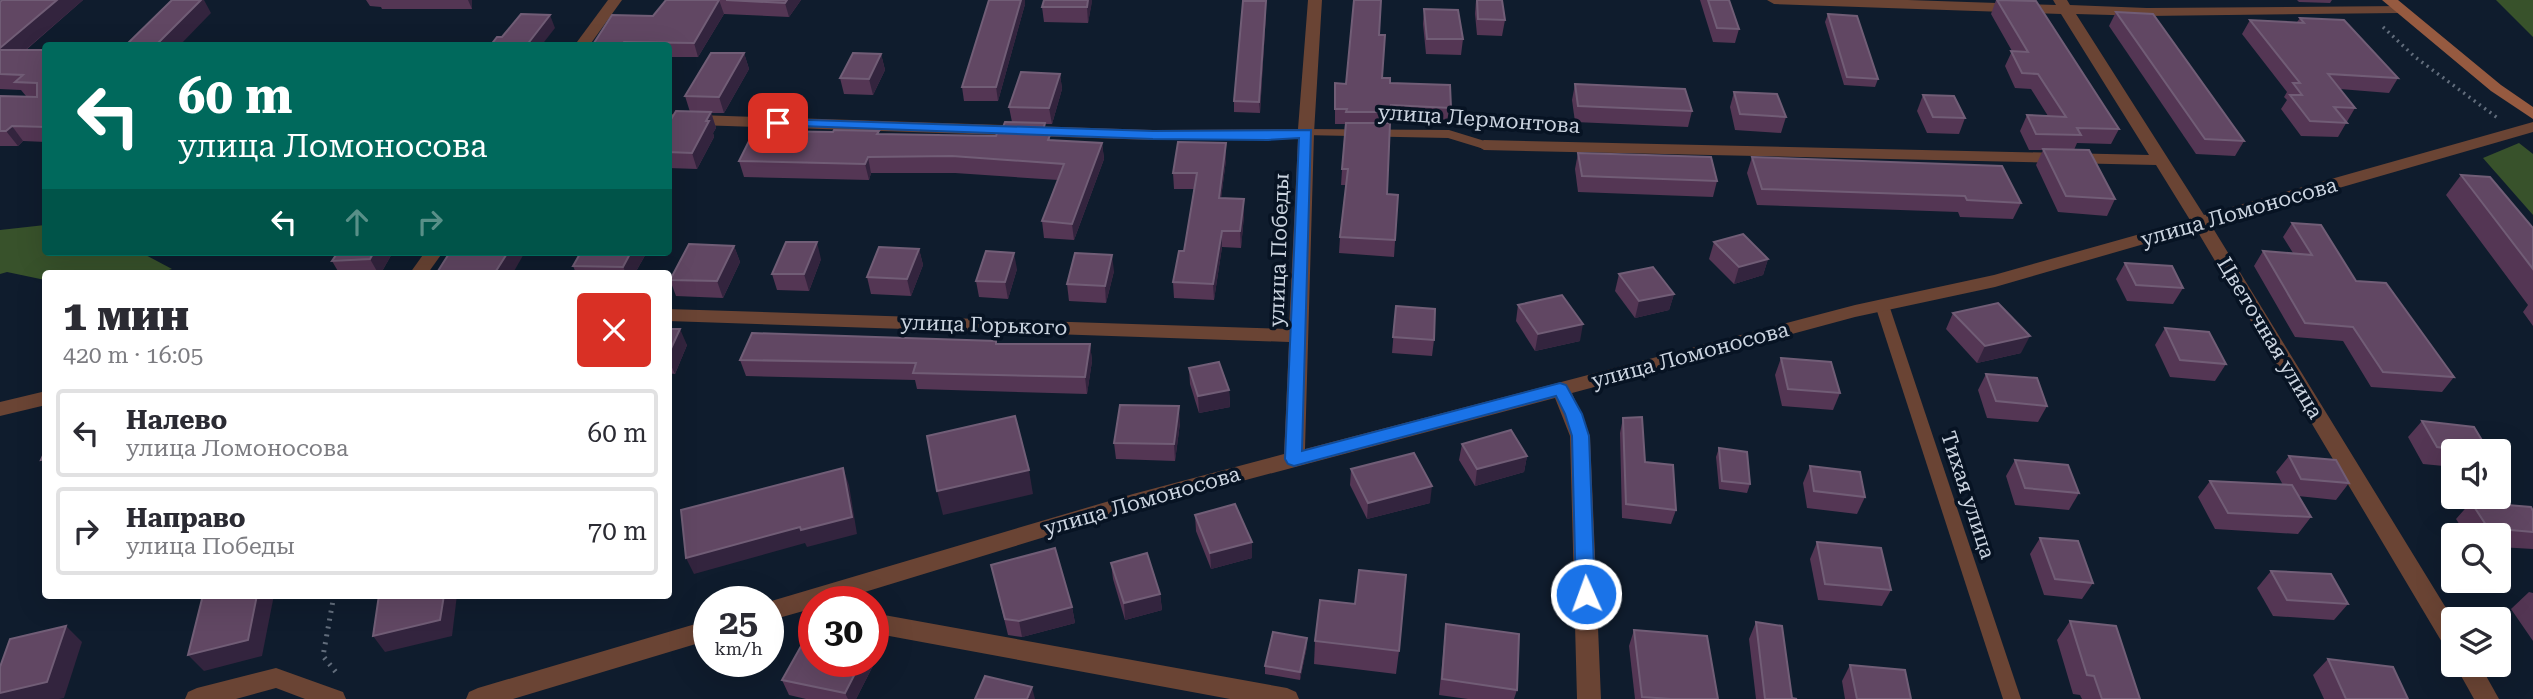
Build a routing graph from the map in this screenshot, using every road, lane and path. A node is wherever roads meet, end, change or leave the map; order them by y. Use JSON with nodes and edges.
{"nodes":[{"id":1,"x":615,"y":0,"type":"edge"},
{"id":2,"x":1315,"y":0,"type":"edge"},
{"id":3,"x":1774,"y":0,"type":"edge"},
{"id":4,"x":2063,"y":5,"type":"edge"},
{"id":5,"x":2394,"y":5,"type":"edge"},
{"id":6,"x":2364,"y":10,"type":"junction"},
{"id":7,"x":583,"y":42,"type":"edge"},
{"id":8,"x":2533,"y":114,"type":"edge"},
{"id":9,"x":672,"y":119,"type":"edge"},
{"id":10,"x":2525,"y":130,"type":"edge"},
{"id":11,"x":1306,"y":133,"type":"junction"},
{"id":12,"x":1484,"y":145,"type":"joint"},
{"id":13,"x":2161,"y":160,"type":"junction"},
{"id":14,"x":2200,"y":222,"type":"junction"},
{"id":15,"x":1882,"y":305,"type":"junction"},
{"id":16,"x":672,"y":315,"type":"edge"},
{"id":17,"x":1299,"y":336,"type":"junction"},
{"id":18,"x":1560,"y":389,"type":"junction"},
{"id":19,"x":42,"y":399,"type":"edge"},
{"id":20,"x":0,"y":409,"type":"edge"},
{"id":21,"x":1294,"y":459,"type":"junction"},
{"id":22,"x":333,"y":599,"type":"edge"},
{"id":23,"x":784,"y":607,"type":"edge"},
{"id":24,"x":2441,"y":621,"type":"edge"},
{"id":25,"x":889,"y":626,"type":"edge"},
{"id":26,"x":693,"y":635,"type":"edge"},
{"id":27,"x":2474,"y":677,"type":"edge"},
{"id":28,"x":337,"y":688,"type":"edge"},
{"id":29,"x":197,"y":699,"type":"edge"},
{"id":30,"x":478,"y":699,"type":"edge"},
{"id":31,"x":1287,"y":699,"type":"edge"},
{"id":32,"x":1589,"y":699,"type":"edge"},
{"id":33,"x":2012,"y":699,"type":"edge"},
{"id":34,"x":2487,"y":699,"type":"edge"}],
"edges":[{"from":1,"to":7,"type":"street"},
{"from":2,"to":11,"type":"street","name":"улица Победы"},
{"from":3,"to":4,"type":"street"},
{"from":4,"to":6,"type":"street"},
{"from":4,"to":13,"type":"street","name":"Цветочная улица"},
{"from":5,"to":6,"type":"street"},
{"from":5,"to":8,"type":"main road"},
{"from":6,"to":10,"type":"path"},
{"from":9,"to":11,"type":"street","name":"улица Лермонтова"},
{"from":10,"to":14,"type":"street","name":"улица Ломоносова"},
{"from":11,"to":12,"type":"lane","name":"улица Лермонтова"},
{"from":11,"to":17,"type":"street","name":"улица Победы"},
{"from":12,"to":13,"type":"street","name":"улица Лермонтова"},
{"from":13,"to":14,"type":"street","name":"Цветочная улица"},
{"from":14,"to":15,"type":"street","name":"улица Ломоносова"},
{"from":14,"to":24,"type":"street","name":"Цветочная улица"},
{"from":15,"to":18,"type":"street","name":"улица Ломоносова"},
{"from":15,"to":33,"type":"lane","name":"Тихая улица"},
{"from":16,"to":17,"type":"street","name":"улица Горького"},
{"from":17,"to":21,"type":"street","name":"улица Победы"},
{"from":18,"to":21,"type":"street","name":"улица Ломоносова"},
{"from":18,"to":32,"type":"street"},
{"from":19,"to":20,"type":"street"},
{"from":21,"to":23,"type":"street","name":"улица Ломоносова"},
{"from":22,"to":28,"type":"path"},
{"from":25,"to":31,"type":"street"},
{"from":26,"to":30,"type":"street"},
{"from":27,"to":34,"type":"street"},
{"from":28,"to":29,"type":"street"}]}
